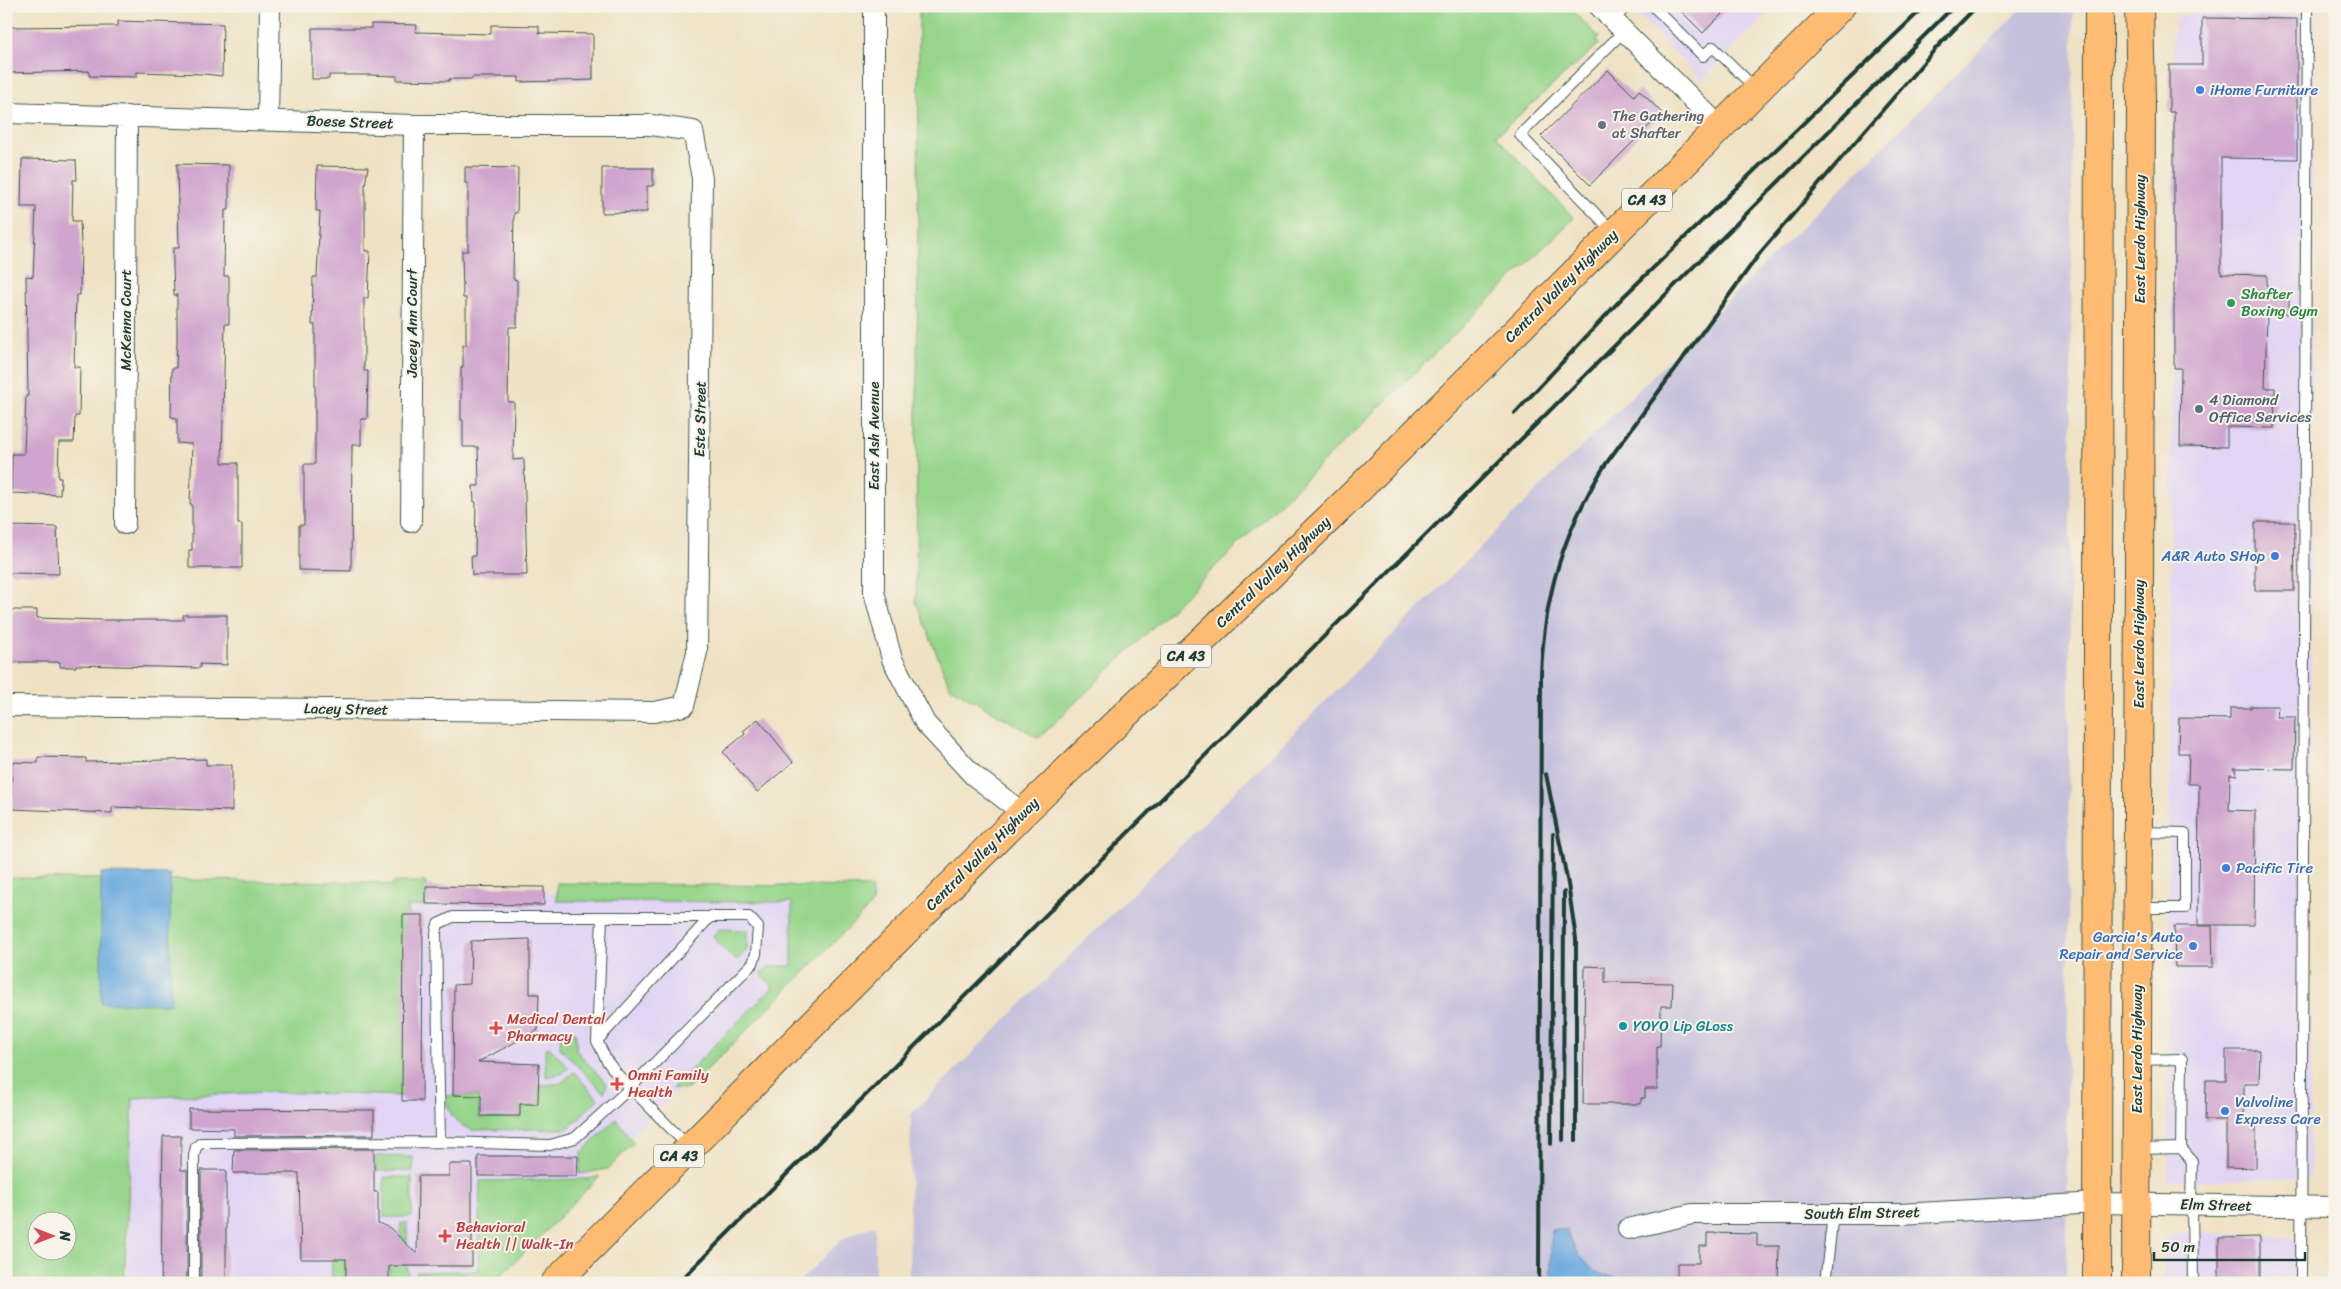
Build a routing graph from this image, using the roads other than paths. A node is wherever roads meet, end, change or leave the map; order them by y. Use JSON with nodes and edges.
{"nodes":[{"id":1,"x":270,"y":6,"type":"edge"},
{"id":2,"x":874,"y":6,"type":"edge"},
{"id":3,"x":1599,"y":6,"type":"edge"},
{"id":4,"x":1627,"y":6,"type":"edge"},
{"id":5,"x":1653,"y":6,"type":"edge"},
{"id":6,"x":2098,"y":6,"type":"edge"},
{"id":7,"x":2139,"y":6,"type":"edge"},
{"id":8,"x":2307,"y":6,"type":"edge"},
{"id":9,"x":1830,"y":13,"type":"edge"},
{"id":10,"x":1618,"y":26,"type":"junction"},
{"id":11,"x":1757,"y":90,"type":"junction"},
{"id":12,"x":6,"y":113,"type":"edge"},
{"id":13,"x":127,"y":116,"type":"junction"},
{"id":14,"x":268,"y":119,"type":"junction"},
{"id":15,"x":414,"y":125,"type":"junction"},
{"id":16,"x":1720,"y":127,"type":"junction"},
{"id":17,"x":693,"y":131,"type":"joint"},
{"id":18,"x":1614,"y":233,"type":"junction"},
{"id":19,"x":411,"y":522,"type":"dead end"},
{"id":20,"x":125,"y":524,"type":"dead end"},
{"id":21,"x":6,"y":706,"type":"edge"},
{"id":22,"x":684,"y":706,"type":"joint"},
{"id":23,"x":1022,"y":813,"type":"junction"},
{"id":24,"x":2138,"y":832,"type":"junction"},
{"id":25,"x":2138,"y":908,"type":"junction"},
{"id":26,"x":711,"y":916,"type":"junction"},
{"id":27,"x":602,"y":917,"type":"junction"},
{"id":28,"x":597,"y":1041,"type":"junction"},
{"id":29,"x":2137,"y":1060,"type":"junction"},
{"id":30,"x":630,"y":1088,"type":"junction"},
{"id":31,"x":440,"y":1142,"type":"junction"},
{"id":32,"x":689,"y":1147,"type":"junction"},
{"id":33,"x":2181,"y":1148,"type":"junction"},
{"id":34,"x":2137,"y":1149,"type":"junction"},
{"id":35,"x":2097,"y":1203,"type":"junction"},
{"id":36,"x":2137,"y":1204,"type":"junction"},
{"id":37,"x":2192,"y":1205,"type":"junction"},
{"id":38,"x":2301,"y":1206,"type":"junction"},
{"id":39,"x":2335,"y":1207,"type":"edge"},
{"id":40,"x":1833,"y":1214,"type":"junction"},
{"id":41,"x":1628,"y":1228,"type":"dead end"},
{"id":42,"x":194,"y":1283,"type":"edge"},
{"id":43,"x":555,"y":1283,"type":"edge"},
{"id":44,"x":1825,"y":1283,"type":"edge"},
{"id":45,"x":2096,"y":1283,"type":"edge"},
{"id":46,"x":2136,"y":1283,"type":"edge"},
{"id":47,"x":2194,"y":1283,"type":"edge"},
{"id":48,"x":2300,"y":1283,"type":"edge"}],
"edges":[{"from":1,"to":14,"type":"street"},
{"from":2,"to":23,"type":"street","name":"East Ash Avenue"},
{"from":3,"to":10,"type":"street"},
{"from":4,"to":10,"type":"lane"},
{"from":5,"to":11,"type":"lane"},
{"from":6,"to":35,"type":"main road"},
{"from":7,"to":24,"type":"main road","name":"East Lerdo Highway"},
{"from":8,"to":38,"type":"lane"},
{"from":9,"to":11,"type":"main road","name":"Central Valley Highway","number":"CA 43"},
{"from":10,"to":16,"type":"street"},
{"from":10,"to":18,"type":"lane"},
{"from":11,"to":16,"type":"main road","name":"Central Valley Highway","number":"CA 43"},
{"from":12,"to":13,"type":"street","name":"Boese Street"},
{"from":13,"to":14,"type":"street","name":"Boese Street"},
{"from":13,"to":20,"type":"street","name":"McKenna Court"},
{"from":14,"to":15,"type":"street","name":"Boese Street"},
{"from":15,"to":17,"type":"street","name":"Boese Street"},
{"from":15,"to":19,"type":"street","name":"Jacey Ann Court"},
{"from":16,"to":18,"type":"main road","name":"Central Valley Highway","number":"CA 43"},
{"from":17,"to":22,"type":"street","name":"Este Street"},
{"from":18,"to":23,"type":"main road","name":"Central Valley Highway","number":"CA 43"},
{"from":21,"to":22,"type":"street","name":"Lacey Street"},
{"from":23,"to":32,"type":"main road","name":"Central Valley Highway","number":"CA 43"},
{"from":24,"to":25,"type":"main road","name":"East Lerdo Highway"},
{"from":24,"to":25,"type":"lane"},
{"from":25,"to":29,"type":"main road","name":"East Lerdo Highway"},
{"from":26,"to":27,"type":"lane"},
{"from":26,"to":28,"type":"lane"},
{"from":26,"to":30,"type":"lane"},
{"from":27,"to":28,"type":"lane"},
{"from":27,"to":31,"type":"lane"},
{"from":28,"to":30,"type":"lane"},
{"from":29,"to":33,"type":"lane"},
{"from":29,"to":34,"type":"main road","name":"East Lerdo Highway"},
{"from":30,"to":31,"type":"lane"},
{"from":30,"to":32,"type":"lane"},
{"from":31,"to":42,"type":"lane"},
{"from":32,"to":43,"type":"main road","name":"Central Valley Highway","number":"CA 43"},
{"from":33,"to":34,"type":"lane"},
{"from":33,"to":37,"type":"lane"},
{"from":34,"to":36,"type":"main road","name":"East Lerdo Highway"},
{"from":35,"to":36,"type":"street","name":"Elm Street"},
{"from":35,"to":40,"type":"street","name":"South Elm Street"},
{"from":35,"to":45,"type":"main road"},
{"from":36,"to":37,"type":"street","name":"Elm Street"},
{"from":36,"to":46,"type":"main road","name":"East Lerdo Highway"},
{"from":37,"to":38,"type":"street","name":"Elm Street"},
{"from":37,"to":47,"type":"lane"},
{"from":38,"to":39,"type":"street","name":"Elm Street"},
{"from":38,"to":48,"type":"lane"},
{"from":40,"to":41,"type":"street","name":"South Elm Street"},
{"from":40,"to":44,"type":"lane"}]}
